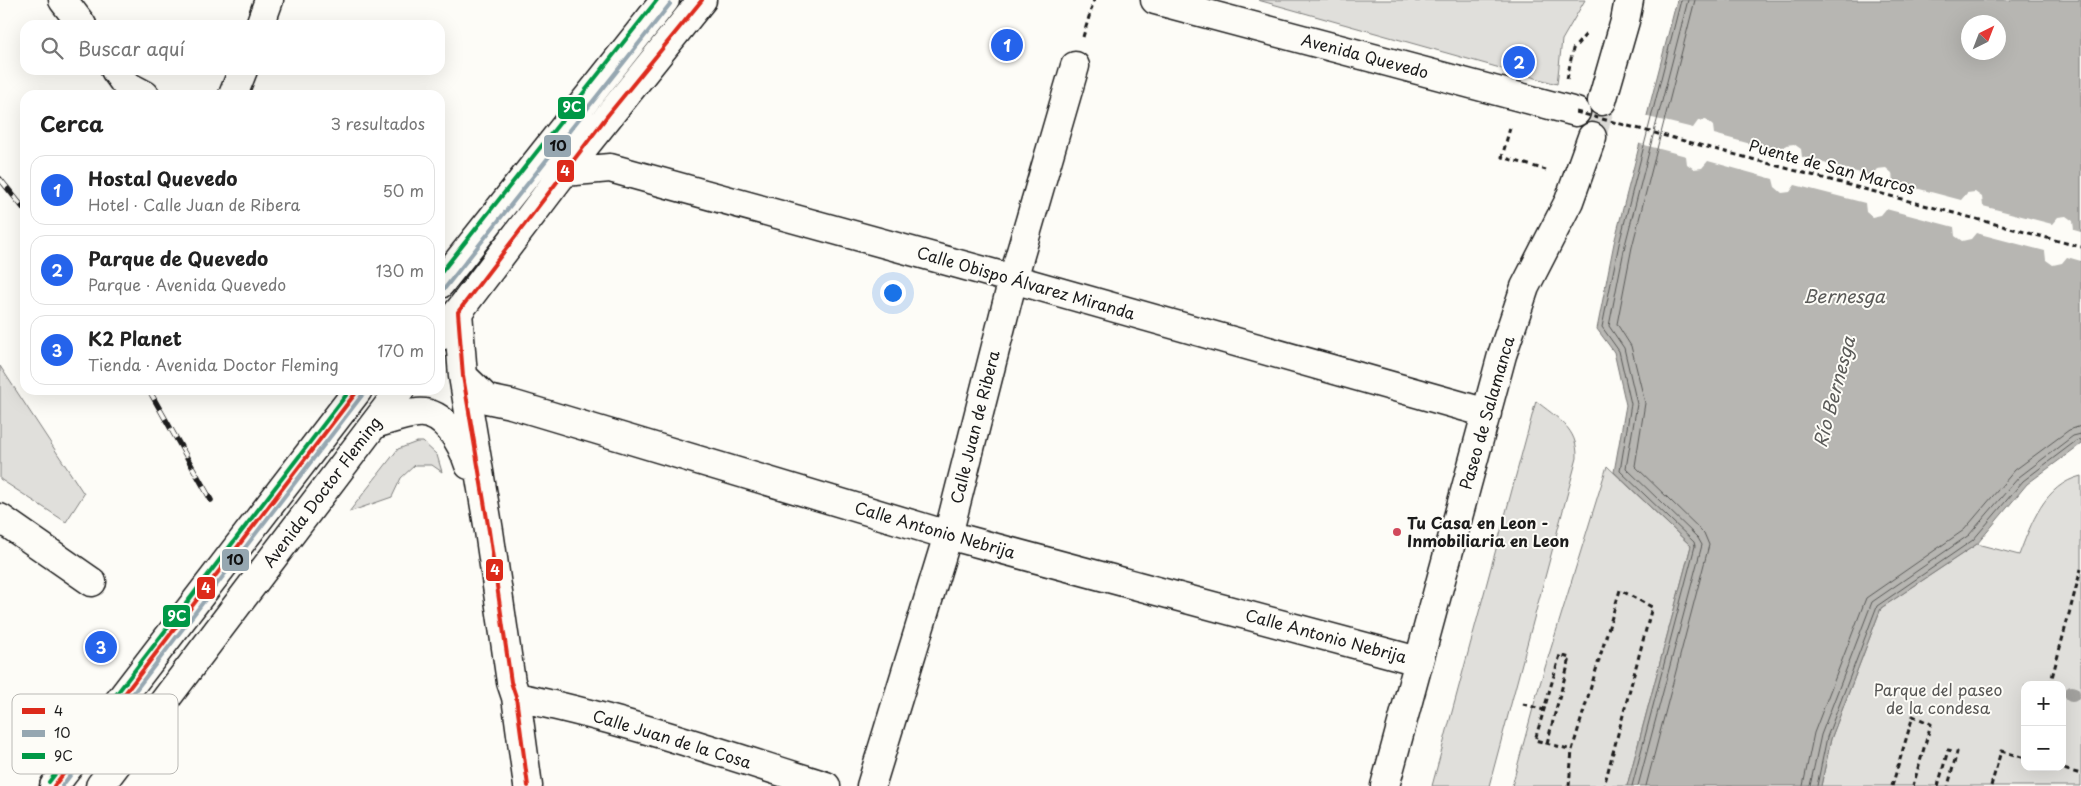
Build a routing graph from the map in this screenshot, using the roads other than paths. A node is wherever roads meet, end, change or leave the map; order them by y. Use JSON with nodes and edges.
{"nodes":[{"id":1,"x":63,"y":0,"type":"edge"},
{"id":2,"x":269,"y":0,"type":"edge"},
{"id":3,"x":665,"y":0,"type":"edge"},
{"id":4,"x":702,"y":0,"type":"edge"},
{"id":5,"x":1154,"y":0,"type":"edge"},
{"id":6,"x":1629,"y":0,"type":"edge"},
{"id":7,"x":78,"y":20,"type":"edge"},
{"id":8,"x":262,"y":20,"type":"edge"},
{"id":9,"x":1075,"y":66,"type":"road end"},
{"id":10,"x":119,"y":75,"type":"edge"},
{"id":11,"x":241,"y":75,"type":"edge"},
{"id":12,"x":136,"y":90,"type":"edge"},
{"id":13,"x":235,"y":90,"type":"edge"},
{"id":14,"x":1602,"y":101,"type":"tunnel mouth"},
{"id":15,"x":1569,"y":110,"type":"road end"},
{"id":16,"x":1592,"y":137,"type":"tunnel mouth"},
{"id":17,"x":564,"y":172,"type":"junction"},
{"id":18,"x":445,"y":278,"type":"edge"},
{"id":19,"x":1013,"y":279,"type":"junction"},
{"id":20,"x":458,"y":312,"type":"junction"},
{"id":21,"x":445,"y":329,"type":"edge"},
{"id":22,"x":464,"y":376,"type":"junction"},
{"id":23,"x":354,"y":395,"type":"edge"},
{"id":24,"x":396,"y":395,"type":"edge"},
{"id":25,"x":1487,"y":413,"type":"junction"},
{"id":26,"x":375,"y":424,"type":"junction"},
{"id":27,"x":485,"y":508,"type":"junction"},
{"id":28,"x":0,"y":518,"type":"edge"},
{"id":29,"x":948,"y":534,"type":"junction"},
{"id":30,"x":92,"y":582,"type":"dead end"},
{"id":31,"x":1418,"y":661,"type":"junction"},
{"id":32,"x":125,"y":694,"type":"edge"},
{"id":33,"x":170,"y":694,"type":"edge"},
{"id":34,"x":516,"y":697,"type":"junction"},
{"id":35,"x":63,"y":774,"type":"edge"},
{"id":36,"x":109,"y":774,"type":"edge"},
{"id":37,"x":54,"y":786,"type":"edge"},
{"id":38,"x":100,"y":786,"type":"edge"},
{"id":39,"x":528,"y":786,"type":"edge"},
{"id":40,"x":826,"y":786,"type":"edge"},
{"id":41,"x":871,"y":786,"type":"edge"},
{"id":42,"x":1384,"y":786,"type":"edge"}],
"edges":[{"from":1,"to":7,"type":"street"},
{"from":2,"to":8,"type":"street"},
{"from":3,"to":18,"type":"street"},
{"from":4,"to":17,"type":"street"},
{"from":5,"to":15,"type":"street","name":"Avenida Quevedo"},
{"from":6,"to":14,"type":"street"},
{"from":9,"to":19,"type":"street","name":"Calle Juan de Ribera"},
{"from":10,"to":12,"type":"street"},
{"from":11,"to":13,"type":"street"},
{"from":16,"to":25,"type":"street","name":"Paseo de Salamanca"},
{"from":17,"to":19,"type":"street","name":"Calle Obispo Álvarez Miranda"},
{"from":17,"to":20,"type":"street"},
{"from":19,"to":25,"type":"street","name":"Calle Obispo Álvarez Miranda"},
{"from":19,"to":29,"type":"street","name":"Calle Juan de Ribera"},
{"from":20,"to":21,"type":"street"},
{"from":20,"to":22,"type":"street"},
{"from":22,"to":27,"type":"street"},
{"from":22,"to":29,"type":"street","name":"Calle Antonio Nebrija"},
{"from":23,"to":32,"type":"street","name":"Avenida Doctor Fleming"},
{"from":24,"to":26,"type":"street","name":"Avenida Doctor Fleming"},
{"from":25,"to":31,"type":"street","name":"Paseo de Salamanca"},
{"from":26,"to":27,"type":"street"},
{"from":26,"to":33,"type":"street","name":"Avenida Doctor Fleming"},
{"from":27,"to":34,"type":"street"},
{"from":28,"to":30,"type":"street"},
{"from":29,"to":31,"type":"street","name":"Calle Antonio Nebrija"},
{"from":29,"to":41,"type":"street","name":"Calle Juan de Ribera"},
{"from":31,"to":42,"type":"street","name":"Paseo de Salamanca"},
{"from":34,"to":39,"type":"street"},
{"from":34,"to":40,"type":"street","name":"Calle Juan de la Cosa"},
{"from":35,"to":37,"type":"street","name":"Avenida Doctor Fleming"},
{"from":36,"to":38,"type":"street","name":"Avenida Doctor Fleming"}]}
